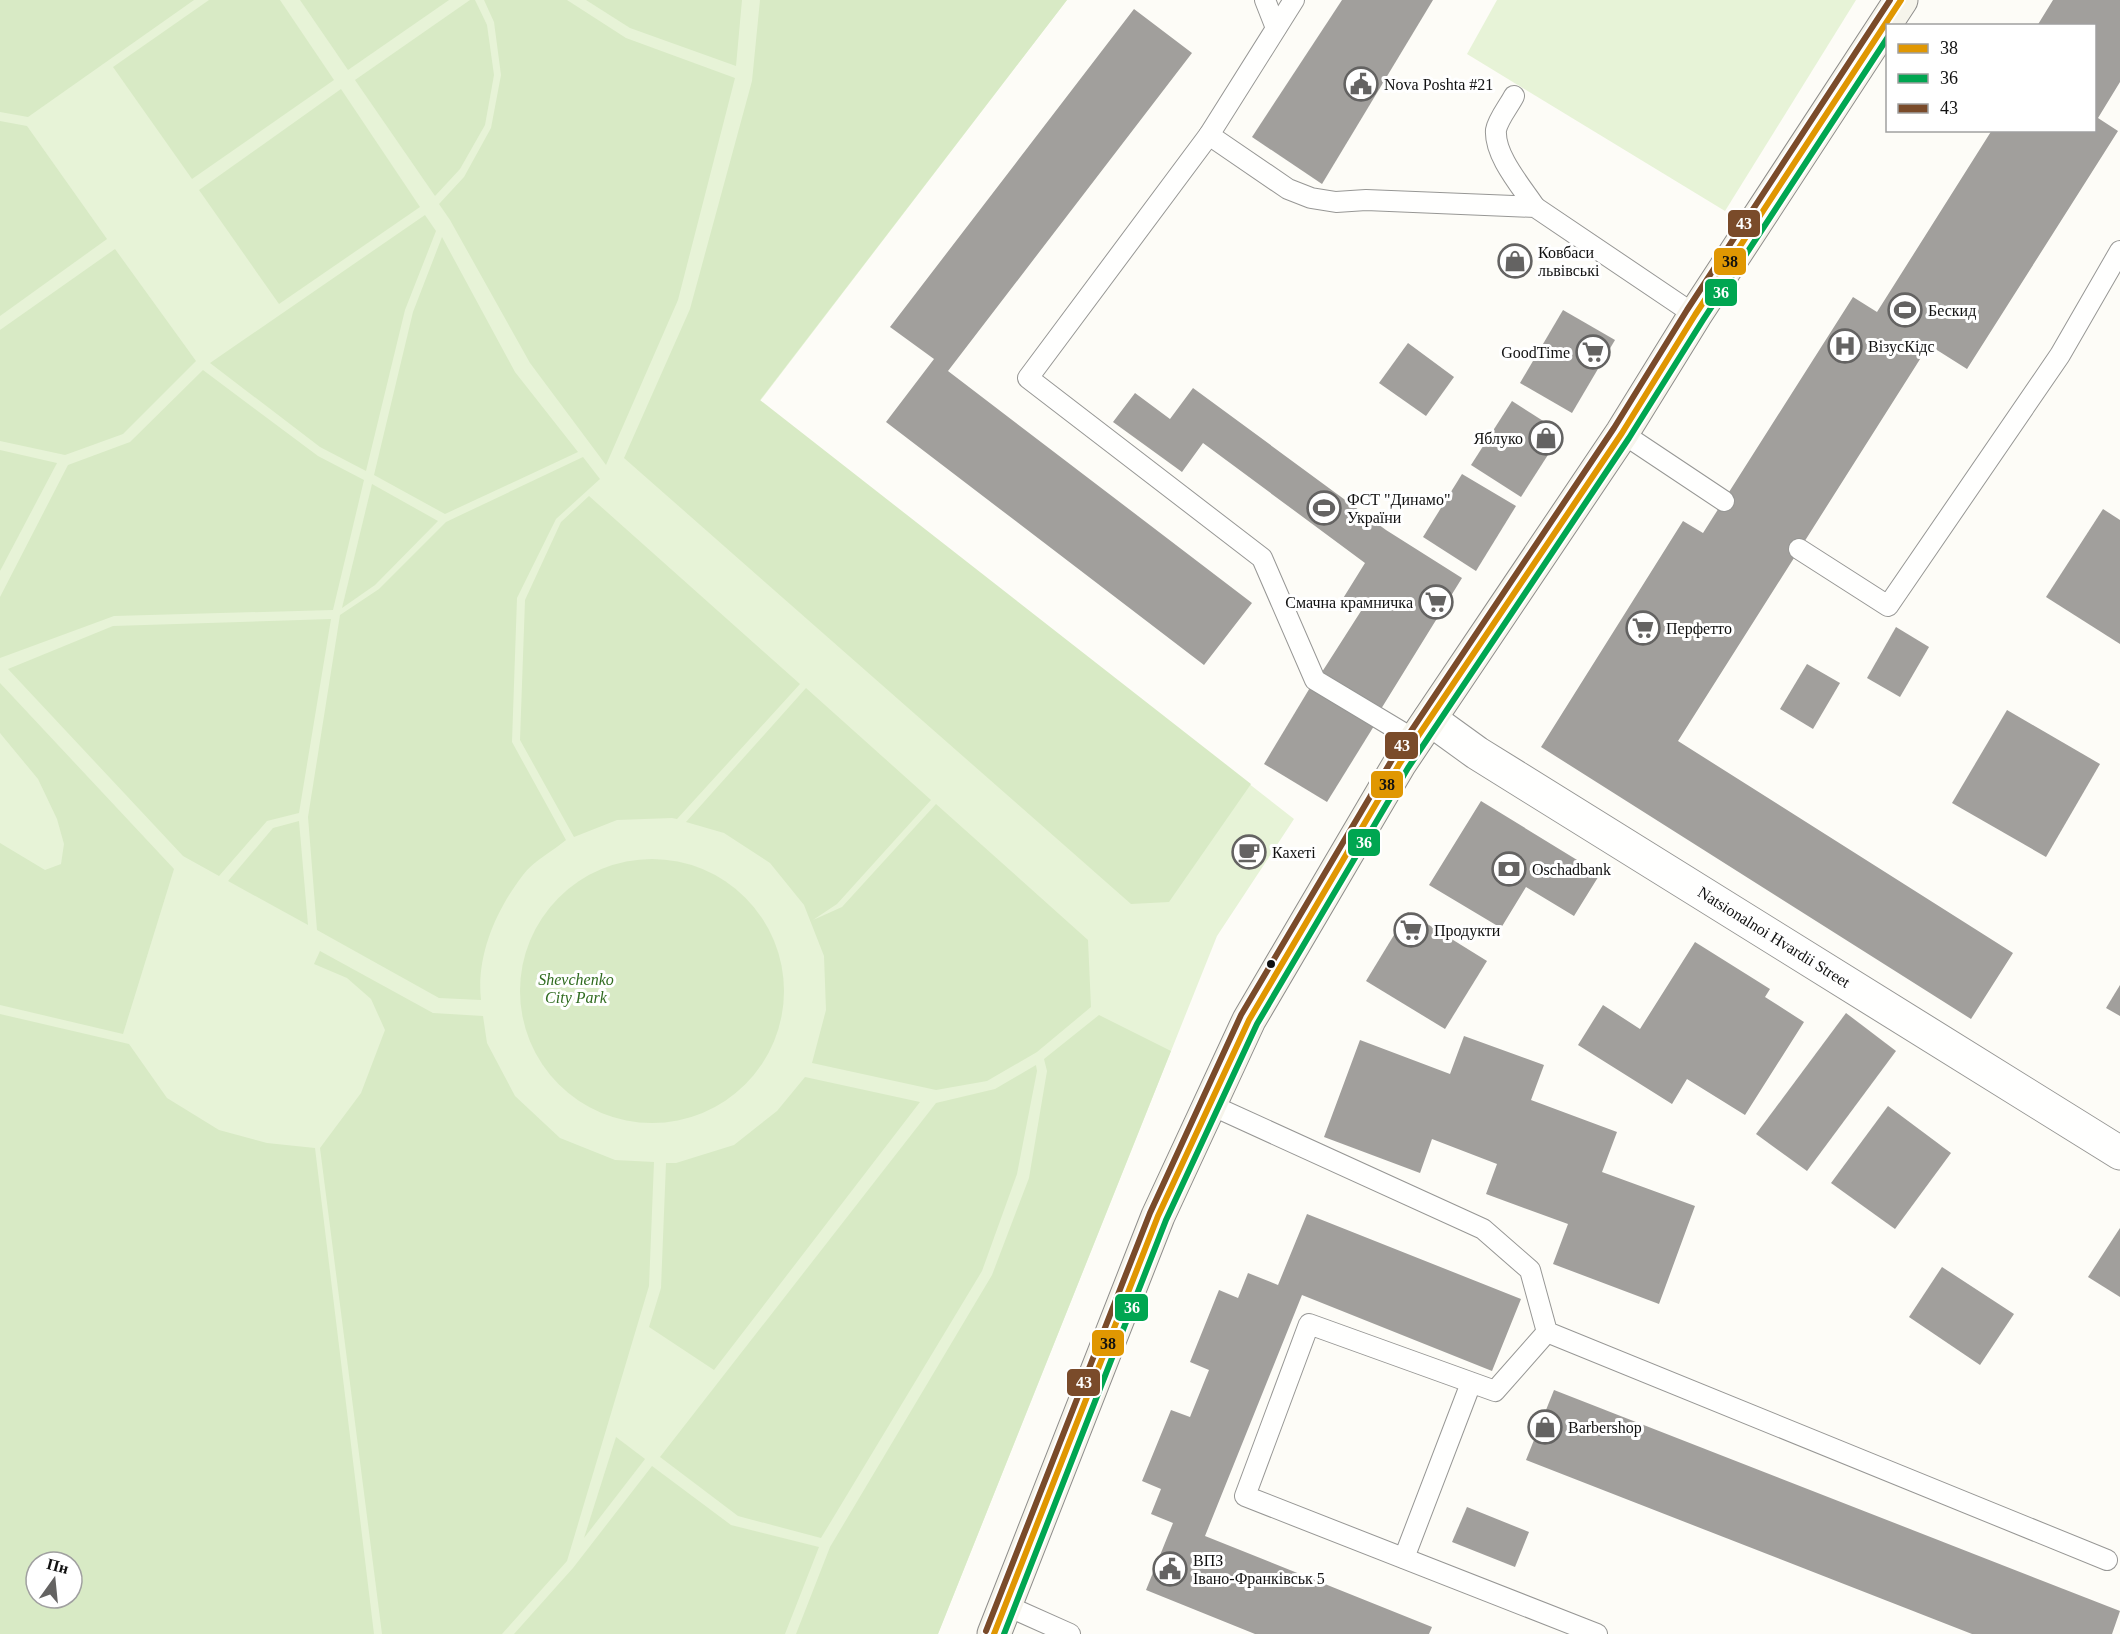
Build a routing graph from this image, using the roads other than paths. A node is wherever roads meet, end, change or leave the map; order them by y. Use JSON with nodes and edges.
{"nodes":[{"id":1,"x":1265,"y":0,"type":"edge"},
{"id":2,"x":1294,"y":0,"type":"edge"},
{"id":3,"x":1901,"y":0,"type":"edge"},
{"id":4,"x":1276,"y":28,"type":"junction"},
{"id":5,"x":1514,"y":96,"type":"dead end"},
{"id":6,"x":1209,"y":135,"type":"junction"},
{"id":7,"x":1534,"y":207,"type":"junction"},
{"id":8,"x":2120,"y":251,"type":"edge"},
{"id":9,"x":1695,"y":315,"type":"junction"},
{"id":10,"x":1622,"y":433,"type":"junction"},
{"id":11,"x":1724,"y":501,"type":"dead end"},
{"id":12,"x":1799,"y":549,"type":"dead end"},
{"id":13,"x":1423,"y":730,"type":"junction"},
{"id":14,"x":1211,"y":1105,"type":"junction"},
{"id":15,"x":2120,"y":1153,"type":"edge"},
{"id":16,"x":1547,"y":1332,"type":"junction"},
{"id":17,"x":1471,"y":1383,"type":"junction"},
{"id":18,"x":1404,"y":1558,"type":"junction"},
{"id":19,"x":2107,"y":1560,"type":"dead end"},
{"id":20,"x":999,"y":1619,"type":"edge"},
{"id":21,"x":1070,"y":1634,"type":"edge"},
{"id":22,"x":1597,"y":1634,"type":"edge"}],
"edges":[{"from":1,"to":4,"type":"lane"},
{"from":2,"to":4,"type":"lane"},
{"from":3,"to":9,"type":"main road"},
{"from":4,"to":6,"type":"lane"},
{"from":5,"to":7,"type":"lane"},
{"from":6,"to":7,"type":"lane"},
{"from":6,"to":13,"type":"lane"},
{"from":7,"to":9,"type":"lane"},
{"from":8,"to":12,"type":"lane"},
{"from":9,"to":10,"type":"main road"},
{"from":10,"to":11,"type":"lane"},
{"from":10,"to":13,"type":"main road"},
{"from":13,"to":14,"type":"main road"},
{"from":13,"to":15,"type":"street","name":"Natsionalnoi Hvardii Street"},
{"from":14,"to":16,"type":"lane"},
{"from":14,"to":20,"type":"main road"},
{"from":16,"to":17,"type":"lane"},
{"from":16,"to":19,"type":"lane"},
{"from":17,"to":18,"type":"lane"},
{"from":17,"to":18,"type":"lane"},
{"from":18,"to":22,"type":"lane"},
{"from":20,"to":21,"type":"lane"}]}
